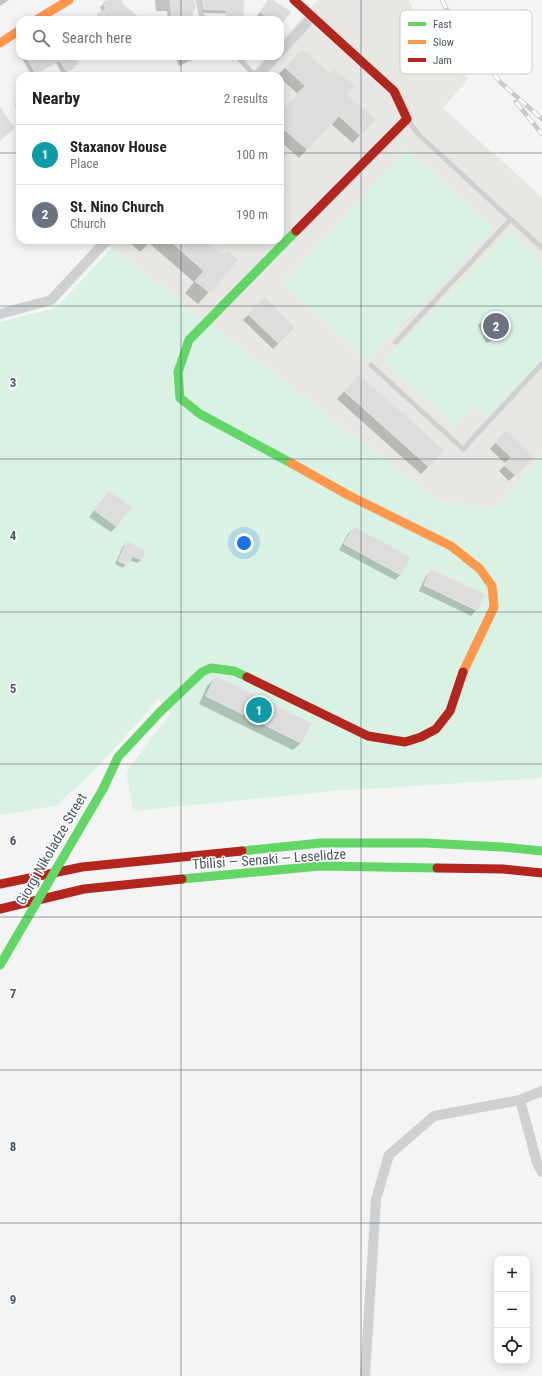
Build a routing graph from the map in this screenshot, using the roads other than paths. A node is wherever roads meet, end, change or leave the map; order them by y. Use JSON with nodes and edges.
{"nodes":[{"id":1,"x":70,"y":0,"type":"edge"},
{"id":2,"x":198,"y":0,"type":"edge"},
{"id":3,"x":294,"y":0,"type":"edge"},
{"id":4,"x":43,"y":16,"type":"edge"},
{"id":5,"x":203,"y":16,"type":"edge"},
{"id":6,"x":312,"y":17,"type":"junction"},
{"id":7,"x":16,"y":33,"type":"edge"},
{"id":8,"x":0,"y":43,"type":"edge"},
{"id":9,"x":284,"y":48,"type":"edge"},
{"id":10,"x":241,"y":60,"type":"edge"},
{"id":11,"x":272,"y":60,"type":"edge"},
{"id":12,"x":252,"y":72,"type":"edge"},
{"id":13,"x":260,"y":72,"type":"edge"},
{"id":14,"x":407,"y":119,"type":"junction"},
{"id":15,"x":511,"y":219,"type":"junction"},
{"id":16,"x":103,"y":244,"type":"edge"},
{"id":17,"x":284,"y":244,"type":"edge"},
{"id":18,"x":284,"y":244,"type":"edge"},
{"id":19,"x":542,"y":248,"type":"edge"},
{"id":20,"x":0,"y":314,"type":"edge"},
{"id":21,"x":396,"y":342,"type":"dead end"},
{"id":22,"x":542,"y":364,"type":"edge"},
{"id":23,"x":371,"y":365,"type":"dead end"},
{"id":24,"x":542,"y":851,"type":"edge"},
{"id":25,"x":542,"y":873,"type":"edge"},
{"id":26,"x":0,"y":884,"type":"edge"},
{"id":27,"x":0,"y":909,"type":"edge"},
{"id":28,"x":0,"y":965,"type":"edge"},
{"id":29,"x":542,"y":1091,"type":"edge"},
{"id":30,"x":520,"y":1100,"type":"junction"},
{"id":31,"x":542,"y":1172,"type":"edge"},
{"id":32,"x":365,"y":1376,"type":"edge"}],
"edges":[{"from":1,"to":4,"type":"main road"},
{"from":2,"to":5,"type":"lane"},
{"from":3,"to":6,"type":"main road"},
{"from":6,"to":9,"type":"street"},
{"from":6,"to":14,"type":"main road"},
{"from":7,"to":8,"type":"main road"},
{"from":10,"to":12,"type":"lane"},
{"from":11,"to":13,"type":"street"},
{"from":14,"to":15,"type":"lane"},
{"from":14,"to":17,"type":"main road","name":"Giorgi Nikoladze Street","bridge":true},
{"from":15,"to":19,"type":"lane"},
{"from":15,"to":21,"type":"lane"},
{"from":16,"to":20,"type":"street"},
{"from":18,"to":28,"type":"main road","name":"Giorgi Nikoladze Street","bridge":true},
{"from":22,"to":23,"type":"lane"},
{"from":24,"to":26,"type":"main road","name":"Tbilisi — Senaki — Leselidze"},
{"from":25,"to":27,"type":"main road","name":"Tbilisi — Senaki — Leselidze"},
{"from":29,"to":30,"type":"street"},
{"from":30,"to":31,"type":"street"},
{"from":30,"to":32,"type":"street"}]}
